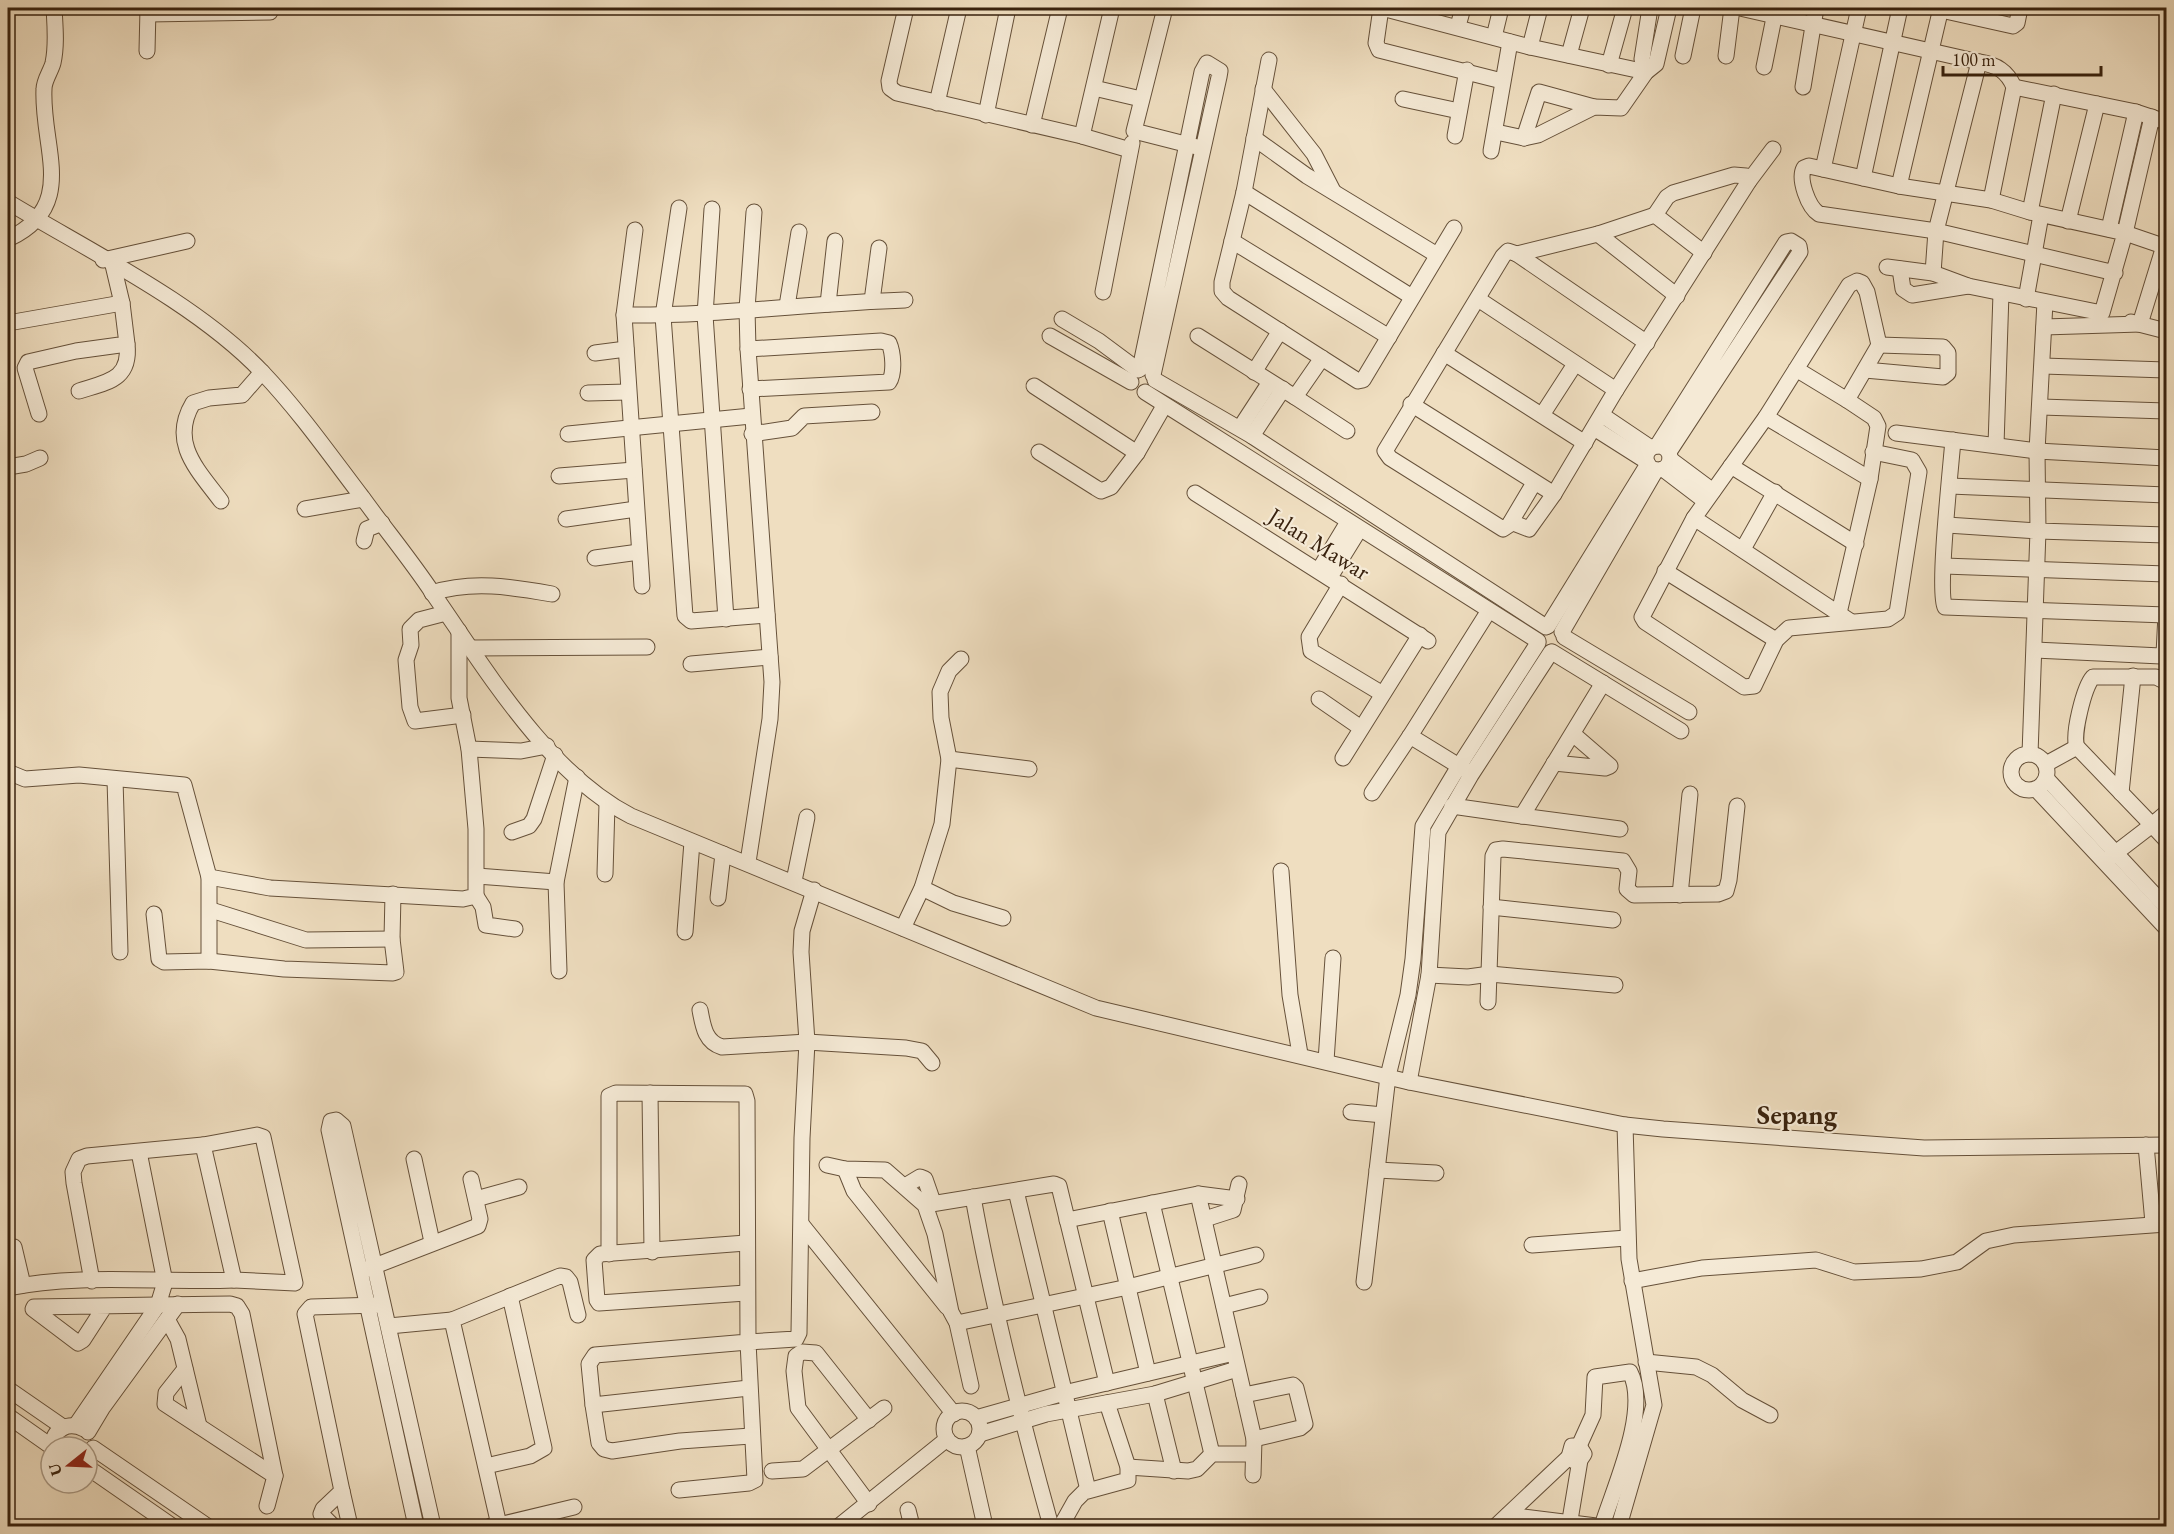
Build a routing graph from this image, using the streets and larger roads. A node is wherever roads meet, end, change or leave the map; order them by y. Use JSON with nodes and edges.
{"nodes":[{"id":1,"x":54,"y":8,"type":"edge"},
{"id":2,"x":906,"y":8,"type":"edge"},
{"id":3,"x":959,"y":8,"type":"edge"},
{"id":4,"x":1008,"y":8,"type":"edge"},
{"id":5,"x":1060,"y":8,"type":"edge"},
{"id":6,"x":1112,"y":8,"type":"edge"},
{"id":7,"x":1165,"y":8,"type":"edge"},
{"id":8,"x":1382,"y":8,"type":"edge"},
{"id":9,"x":1463,"y":8,"type":"edge"},
{"id":10,"x":1501,"y":8,"type":"edge"},
{"id":11,"x":1540,"y":8,"type":"edge"},
{"id":12,"x":1582,"y":8,"type":"edge"},
{"id":13,"x":1625,"y":8,"type":"edge"},
{"id":14,"x":1650,"y":8,"type":"edge"},
{"id":15,"x":1669,"y":8,"type":"edge"},
{"id":16,"x":1693,"y":8,"type":"edge"},
{"id":17,"x":1732,"y":8,"type":"edge"},
{"id":18,"x":1740,"y":8,"type":"edge"},
{"id":19,"x":1816,"y":8,"type":"edge"},
{"id":20,"x":1859,"y":8,"type":"edge"},
{"id":21,"x":1900,"y":8,"type":"edge"},
{"id":22,"x":2020,"y":8,"type":"edge"},
{"id":23,"x":1941,"y":9,"type":"edge"},
{"id":24,"x":148,"y":11,"type":"edge"},
{"id":25,"x":270,"y":12,"type":"dead end"},
{"id":26,"x":1775,"y":12,"type":"edge"},
{"id":27,"x":1421,"y":13,"type":"edge"},
{"id":28,"x":1458,"y":26,"type":"junction"},
{"id":29,"x":1813,"y":26,"type":"junction"},
{"id":30,"x":1853,"y":35,"type":"junction"},
{"id":31,"x":1494,"y":36,"type":"junction"},
{"id":32,"x":1510,"y":42,"type":"junction"},
{"id":33,"x":1891,"y":43,"type":"junction"},
{"id":34,"x":1530,"y":47,"type":"junction"},
{"id":35,"x":147,"y":51,"type":"dead end"},
{"id":36,"x":1929,"y":51,"type":"junction"},
{"id":37,"x":1569,"y":56,"type":"junction"},
{"id":38,"x":1683,"y":56,"type":"dead end"},
{"id":39,"x":1726,"y":56,"type":"dead end"},
{"id":40,"x":1269,"y":60,"type":"dead end"},
{"id":41,"x":1979,"y":62,"type":"junction"},
{"id":42,"x":1609,"y":65,"type":"junction"},
{"id":43,"x":1764,"y":67,"type":"dead end"},
{"id":44,"x":1467,"y":70,"type":"junction"},
{"id":45,"x":1646,"y":72,"type":"junction"},
{"id":46,"x":1502,"y":81,"type":"junction"},
{"id":47,"x":1803,"y":87,"type":"dead end"},
{"id":48,"x":2014,"y":87,"type":"junction"},
{"id":49,"x":1094,"y":88,"type":"junction"},
{"id":50,"x":1263,"y":89,"type":"junction"},
{"id":51,"x":2054,"y":94,"type":"junction"},
{"id":52,"x":1141,"y":99,"type":"junction"},
{"id":53,"x":1403,"y":99,"type":"dead end"},
{"id":54,"x":937,"y":103,"type":"junction"},
{"id":55,"x":2097,"y":104,"type":"junction"},
{"id":56,"x":1594,"y":106,"type":"junction"},
{"id":57,"x":1459,"y":111,"type":"junction"},
{"id":58,"x":2136,"y":112,"type":"junction"},
{"id":59,"x":986,"y":115,"type":"junction"},
{"id":60,"x":2159,"y":120,"type":"edge"},
{"id":61,"x":1032,"y":125,"type":"junction"},
{"id":62,"x":1134,"y":131,"type":"junction"},
{"id":63,"x":1496,"y":132,"type":"junction"},
{"id":64,"x":1082,"y":136,"type":"junction"},
{"id":65,"x":1455,"y":136,"type":"dead end"},
{"id":66,"x":1254,"y":138,"type":"junction"},
{"id":67,"x":1524,"y":138,"type":"junction"},
{"id":68,"x":1773,"y":149,"type":"dead end"},
{"id":69,"x":1130,"y":150,"type":"junction"},
{"id":70,"x":1491,"y":152,"type":"dead end"},
{"id":71,"x":1823,"y":169,"type":"junction"},
{"id":72,"x":1863,"y":178,"type":"junction"},
{"id":73,"x":1749,"y":181,"type":"junction"},
{"id":74,"x":1899,"y":186,"type":"junction"},
{"id":75,"x":1333,"y":191,"type":"junction"},
{"id":76,"x":1244,"y":192,"type":"junction"},
{"id":77,"x":1945,"y":194,"type":"junction"},
{"id":78,"x":1991,"y":200,"type":"junction"},
{"id":79,"x":8,"y":202,"type":"edge"},
{"id":80,"x":679,"y":208,"type":"dead end"},
{"id":81,"x":712,"y":209,"type":"dead end"},
{"id":82,"x":754,"y":212,"type":"dead end"},
{"id":83,"x":2036,"y":214,"type":"junction"},
{"id":84,"x":1654,"y":215,"type":"junction"},
{"id":85,"x":38,"y":220,"type":"junction"},
{"id":86,"x":2068,"y":221,"type":"junction"},
{"id":87,"x":1454,"y":228,"type":"dead end"},
{"id":88,"x":2109,"y":229,"type":"junction"},
{"id":89,"x":635,"y":230,"type":"dead end"},
{"id":90,"x":1936,"y":231,"type":"junction"},
{"id":91,"x":799,"y":232,"type":"dead end"},
{"id":92,"x":2125,"y":233,"type":"junction"},
{"id":93,"x":1598,"y":234,"type":"junction"},
{"id":94,"x":8,"y":240,"type":"edge"},
{"id":95,"x":187,"y":241,"type":"dead end"},
{"id":96,"x":835,"y":241,"type":"dead end"},
{"id":97,"x":1232,"y":241,"type":"junction"},
{"id":98,"x":2165,"y":247,"type":"edge"},
{"id":99,"x":879,"y":248,"type":"dead end"},
{"id":100,"x":1704,"y":253,"type":"junction"},
{"id":101,"x":1517,"y":254,"type":"junction"},
{"id":102,"x":2034,"y":254,"type":"junction"},
{"id":103,"x":1437,"y":255,"type":"junction"},
{"id":104,"x":108,"y":262,"type":"junction"},
{"id":105,"x":1933,"y":273,"type":"junction"},
{"id":106,"x":2115,"y":273,"type":"junction"},
{"id":107,"x":1968,"y":285,"type":"junction"},
{"id":108,"x":1103,"y":292,"type":"dead end"},
{"id":109,"x":2001,"y":293,"type":"junction"},
{"id":110,"x":1677,"y":296,"type":"junction"},
{"id":111,"x":1412,"y":297,"type":"junction"},
{"id":112,"x":1478,"y":298,"type":"junction"},
{"id":113,"x":2026,"y":299,"type":"junction"},
{"id":114,"x":905,"y":300,"type":"dead end"},
{"id":115,"x":872,"y":301,"type":"junction"},
{"id":116,"x":2044,"y":302,"type":"junction"},
{"id":117,"x":122,"y":303,"type":"junction"},
{"id":118,"x":828,"y":304,"type":"junction"},
{"id":119,"x":787,"y":306,"type":"junction"},
{"id":120,"x":747,"y":309,"type":"junction"},
{"id":121,"x":2102,"y":313,"type":"junction"},
{"id":122,"x":624,"y":315,"type":"junction"},
{"id":123,"x":705,"y":315,"type":"junction"},
{"id":124,"x":663,"y":316,"type":"junction"},
{"id":125,"x":1062,"y":319,"type":"dead end"},
{"id":126,"x":8,"y":323,"type":"edge"},
{"id":127,"x":2140,"y":324,"type":"junction"},
{"id":128,"x":2044,"y":327,"type":"junction"},
{"id":129,"x":1280,"y":331,"type":"junction"},
{"id":130,"x":2166,"y":331,"type":"edge"},
{"id":131,"x":1050,"y":336,"type":"dead end"},
{"id":132,"x":1198,"y":336,"type":"dead end"},
{"id":133,"x":1389,"y":337,"type":"junction"},
{"id":134,"x":1647,"y":343,"type":"junction"},
{"id":135,"x":127,"y":344,"type":"junction"},
{"id":136,"x":1880,"y":345,"type":"junction"},
{"id":137,"x":626,"y":349,"type":"junction"},
{"id":138,"x":748,"y":349,"type":"junction"},
{"id":139,"x":595,"y":353,"type":"dead end"},
{"id":140,"x":1444,"y":353,"type":"junction"},
{"id":141,"x":1322,"y":358,"type":"junction"},
{"id":142,"x":1575,"y":364,"type":"junction"},
{"id":143,"x":2043,"y":366,"type":"junction"},
{"id":144,"x":1796,"y":369,"type":"junction"},
{"id":145,"x":1865,"y":370,"type":"junction"},
{"id":146,"x":2166,"y":370,"type":"edge"},
{"id":147,"x":262,"y":372,"type":"junction"},
{"id":148,"x":1254,"y":372,"type":"junction"},
{"id":149,"x":1143,"y":375,"type":"junction"},
{"id":150,"x":1034,"y":386,"type":"dead end"},
{"id":151,"x":750,"y":389,"type":"junction"},
{"id":152,"x":1283,"y":389,"type":"junction"},
{"id":153,"x":1616,"y":390,"type":"junction"},
{"id":154,"x":79,"y":391,"type":"dead end"},
{"id":155,"x":628,"y":392,"type":"junction"},
{"id":156,"x":588,"y":393,"type":"dead end"},
{"id":157,"x":1847,"y":400,"type":"junction"},
{"id":158,"x":1411,"y":405,"type":"junction"},
{"id":159,"x":1164,"y":406,"type":"junction"},
{"id":160,"x":2041,"y":407,"type":"junction"},
{"id":161,"x":2166,"y":411,"type":"edge"},
{"id":162,"x":872,"y":412,"type":"dead end"},
{"id":163,"x":39,"y":414,"type":"dead end"},
{"id":164,"x":1542,"y":415,"type":"junction"},
{"id":165,"x":751,"y":416,"type":"junction"},
{"id":166,"x":1766,"y":417,"type":"junction"},
{"id":167,"x":712,"y":419,"type":"junction"},
{"id":168,"x":672,"y":422,"type":"junction"},
{"id":169,"x":1598,"y":422,"type":"junction"},
{"id":170,"x":632,"y":426,"type":"junction"},
{"id":171,"x":1347,"y":431,"type":"dead end"},
{"id":172,"x":1246,"y":432,"type":"junction"},
{"id":173,"x":1896,"y":433,"type":"dead end"},
{"id":174,"x":568,"y":434,"type":"dead end"},
{"id":175,"x":752,"y":434,"type":"junction"},
{"id":176,"x":1953,"y":440,"type":"junction"},
{"id":177,"x":1585,"y":443,"type":"junction"},
{"id":178,"x":1996,"y":446,"type":"junction"},
{"id":179,"x":2037,"y":451,"type":"junction"},
{"id":180,"x":1040,"y":452,"type":"dead end"},
{"id":181,"x":1873,"y":452,"type":"junction"},
{"id":182,"x":1137,"y":453,"type":"junction"},
{"id":183,"x":40,"y":458,"type":"dead end"},
{"id":184,"x":2166,"y":458,"type":"edge"},
{"id":185,"x":1657,"y":459,"type":"junction"},
{"id":186,"x":1731,"y":466,"type":"junction"},
{"id":187,"x":8,"y":467,"type":"edge"},
{"id":188,"x":634,"y":470,"type":"junction"},
{"id":189,"x":559,"y":477,"type":"dead end"},
{"id":190,"x":1870,"y":479,"type":"junction"},
{"id":191,"x":1534,"y":483,"type":"junction"},
{"id":192,"x":1950,"y":486,"type":"junction"},
{"id":193,"x":2039,"y":491,"type":"junction"},
{"id":194,"x":1775,"y":492,"type":"junction"},
{"id":195,"x":1195,"y":493,"type":"dead end"},
{"id":196,"x":1554,"y":494,"type":"junction"},
{"id":197,"x":2166,"y":495,"type":"edge"},
{"id":198,"x":1709,"y":496,"type":"junction"},
{"id":199,"x":363,"y":499,"type":"junction"},
{"id":200,"x":222,"y":501,"type":"dead end"},
{"id":201,"x":305,"y":509,"type":"dead end"},
{"id":202,"x":636,"y":509,"type":"junction"},
{"id":203,"x":1694,"y":518,"type":"junction"},
{"id":204,"x":566,"y":519,"type":"dead end"},
{"id":205,"x":1511,"y":522,"type":"junction"},
{"id":206,"x":382,"y":523,"type":"junction"},
{"id":207,"x":1947,"y":525,"type":"junction"},
{"id":208,"x":1353,"y":526,"type":"junction"},
{"id":209,"x":2038,"y":531,"type":"junction"},
{"id":210,"x":2166,"y":535,"type":"edge"},
{"id":211,"x":364,"y":541,"type":"dead end"},
{"id":212,"x":1856,"y":544,"type":"junction"},
{"id":213,"x":1743,"y":549,"type":"junction"},
{"id":214,"x":639,"y":552,"type":"junction"},
{"id":215,"x":595,"y":558,"type":"dead end"},
{"id":216,"x":1944,"y":566,"type":"junction"},
{"id":217,"x":2036,"y":570,"type":"junction"},
{"id":218,"x":1665,"y":571,"type":"junction"},
{"id":219,"x":2166,"y":574,"type":"edge"},
{"id":220,"x":1330,"y":577,"type":"junction"},
{"id":221,"x":642,"y":586,"type":"dead end"},
{"id":222,"x":432,"y":592,"type":"junction"},
{"id":223,"x":552,"y":594,"type":"dead end"},
{"id":224,"x":2035,"y":611,"type":"junction"},
{"id":225,"x":1488,"y":612,"type":"junction"},
{"id":226,"x":446,"y":613,"type":"junction"},
{"id":227,"x":767,"y":615,"type":"junction"},
{"id":228,"x":2166,"y":615,"type":"edge"},
{"id":229,"x":1845,"y":617,"type":"junction"},
{"id":230,"x":726,"y":619,"type":"junction"},
{"id":231,"x":1555,"y":630,"type":"junction"},
{"id":232,"x":459,"y":631,"type":"junction"},
{"id":233,"x":1776,"y":640,"type":"junction"},
{"id":234,"x":647,"y":647,"type":"dead end"},
{"id":235,"x":1545,"y":647,"type":"junction"},
{"id":236,"x":471,"y":648,"type":"junction"},
{"id":237,"x":2035,"y":650,"type":"junction"},
{"id":238,"x":770,"y":657,"type":"junction"},
{"id":239,"x":961,"y":659,"type":"dead end"},
{"id":240,"x":691,"y":664,"type":"dead end"},
{"id":241,"x":2133,"y":676,"type":"junction"},
{"id":242,"x":2166,"y":682,"type":"edge"},
{"id":243,"x":1603,"y":683,"type":"junction"},
{"id":244,"x":1381,"y":693,"type":"junction"},
{"id":245,"x":1319,"y":699,"type":"dead end"},
{"id":246,"x":1689,"y":712,"type":"dead end"},
{"id":247,"x":463,"y":715,"type":"junction"},
{"id":248,"x":1361,"y":728,"type":"junction"},
{"id":249,"x":1681,"y":731,"type":"dead end"},
{"id":250,"x":1573,"y":734,"type":"junction"},
{"id":251,"x":1410,"y":736,"type":"junction"},
{"id":252,"x":2078,"y":747,"type":"junction"},
{"id":253,"x":470,"y":748,"type":"junction"},
{"id":254,"x":551,"y":751,"type":"junction"},
{"id":255,"x":2030,"y":754,"type":"junction"},
{"id":256,"x":1343,"y":758,"type":"dead end"},
{"id":257,"x":949,"y":759,"type":"junction"},
{"id":258,"x":1554,"y":763,"type":"junction"},
{"id":259,"x":1029,"y":769,"type":"dead end"},
{"id":260,"x":1465,"y":770,"type":"junction"},
{"id":261,"x":8,"y":772,"type":"edge"},
{"id":262,"x":577,"y":777,"type":"junction"},
{"id":263,"x":2043,"y":777,"type":"junction"},
{"id":264,"x":115,"y":779,"type":"junction"},
{"id":265,"x":2121,"y":793,"type":"junction"},
{"id":266,"x":1372,"y":794,"type":"dead end"},
{"id":267,"x":1690,"y":794,"type":"dead end"},
{"id":268,"x":607,"y":804,"type":"junction"},
{"id":269,"x":1452,"y":806,"type":"junction"},
{"id":270,"x":1737,"y":807,"type":"dead end"},
{"id":271,"x":2166,"y":813,"type":"edge"},
{"id":272,"x":1522,"y":816,"type":"junction"},
{"id":273,"x":807,"y":817,"type":"dead end"},
{"id":274,"x":2152,"y":825,"type":"junction"},
{"id":275,"x":1620,"y":829,"type":"dead end"},
{"id":276,"x":512,"y":832,"type":"dead end"},
{"id":277,"x":2166,"y":840,"type":"edge"},
{"id":278,"x":692,"y":842,"type":"junction"},
{"id":279,"x":723,"y":854,"type":"junction"},
{"id":280,"x":2110,"y":857,"type":"junction"},
{"id":281,"x":748,"y":862,"type":"junction"},
{"id":282,"x":1281,"y":871,"type":"dead end"},
{"id":283,"x":1419,"y":873,"type":"junction"},
{"id":284,"x":605,"y":874,"type":"dead end"},
{"id":285,"x":1435,"y":874,"type":"junction"},
{"id":286,"x":477,"y":876,"type":"junction"},
{"id":287,"x":209,"y":877,"type":"junction"},
{"id":288,"x":794,"y":881,"type":"junction"},
{"id":289,"x":556,"y":882,"type":"junction"},
{"id":290,"x":922,"y":888,"type":"junction"},
{"id":291,"x":814,"y":890,"type":"junction"},
{"id":292,"x":393,"y":894,"type":"junction"},
{"id":293,"x":1680,"y":895,"type":"junction"},
{"id":294,"x":476,"y":896,"type":"junction"},
{"id":295,"x":718,"y":898,"type":"dead end"},
{"id":296,"x":2166,"y":907,"type":"edge"},
{"id":297,"x":1491,"y":908,"type":"junction"},
{"id":298,"x":211,"y":910,"type":"junction"},
{"id":299,"x":154,"y":914,"type":"dead end"},
{"id":300,"x":1003,"y":918,"type":"dead end"},
{"id":301,"x":1613,"y":920,"type":"dead end"},
{"id":302,"x":903,"y":928,"type":"junction"},
{"id":303,"x":2166,"y":928,"type":"edge"},
{"id":304,"x":515,"y":929,"type":"dead end"},
{"id":305,"x":685,"y":932,"type":"dead end"},
{"id":306,"x":392,"y":939,"type":"junction"},
{"id":307,"x":120,"y":952,"type":"dead end"},
{"id":308,"x":1333,"y":958,"type":"dead end"},
{"id":309,"x":209,"y":961,"type":"junction"},
{"id":310,"x":559,"y":971,"type":"dead end"},
{"id":311,"x":1490,"y":974,"type":"junction"},
{"id":312,"x":1429,"y":975,"type":"junction"},
{"id":313,"x":1615,"y":985,"type":"dead end"},
{"id":314,"x":1408,"y":995,"type":"junction"},
{"id":315,"x":1425,"y":999,"type":"junction"},
{"id":316,"x":1488,"y":1002,"type":"dead end"},
{"id":317,"x":700,"y":1010,"type":"dead end"},
{"id":318,"x":1400,"y":1028,"type":"junction"},
{"id":319,"x":1418,"y":1034,"type":"junction"},
{"id":320,"x":807,"y":1042,"type":"junction"},
{"id":321,"x":1300,"y":1054,"type":"junction"},
{"id":322,"x":1326,"y":1061,"type":"junction"},
{"id":323,"x":932,"y":1063,"type":"dead end"},
{"id":324,"x":1388,"y":1076,"type":"junction"},
{"id":325,"x":1409,"y":1082,"type":"junction"},
{"id":326,"x":650,"y":1093,"type":"junction"},
{"id":327,"x":1351,"y":1112,"type":"dead end"},
{"id":328,"x":1383,"y":1115,"type":"junction"},
{"id":329,"x":1625,"y":1125,"type":"junction"},
{"id":330,"x":203,"y":1145,"type":"junction"},
{"id":331,"x":2146,"y":1145,"type":"junction"},
{"id":332,"x":2166,"y":1145,"type":"edge"},
{"id":333,"x":139,"y":1152,"type":"junction"},
{"id":334,"x":414,"y":1159,"type":"dead end"},
{"id":335,"x":827,"y":1165,"type":"dead end"},
{"id":336,"x":845,"y":1169,"type":"junction"},
{"id":337,"x":1377,"y":1170,"type":"junction"},
{"id":338,"x":1436,"y":1173,"type":"dead end"},
{"id":339,"x":471,"y":1179,"type":"dead end"},
{"id":340,"x":519,"y":1187,"type":"dead end"},
{"id":341,"x":1016,"y":1191,"type":"junction"},
{"id":342,"x":1198,"y":1194,"type":"junction"},
{"id":343,"x":973,"y":1197,"type":"junction"},
{"id":344,"x":476,"y":1199,"type":"junction"},
{"id":345,"x":929,"y":1203,"type":"junction"},
{"id":346,"x":1152,"y":1203,"type":"junction"},
{"id":347,"x":1110,"y":1211,"type":"junction"},
{"id":348,"x":1205,"y":1219,"type":"junction"},
{"id":349,"x":1067,"y":1220,"type":"junction"},
{"id":350,"x":802,"y":1224,"type":"junction"},
{"id":351,"x":2159,"y":1224,"type":"edge"},
{"id":352,"x":1628,"y":1238,"type":"junction"},
{"id":353,"x":432,"y":1242,"type":"junction"},
{"id":354,"x":746,"y":1244,"type":"junction"},
{"id":355,"x":1532,"y":1245,"type":"dead end"},
{"id":356,"x":14,"y":1247,"type":"dead end"},
{"id":357,"x":652,"y":1252,"type":"junction"},
{"id":358,"x":609,"y":1254,"type":"junction"},
{"id":359,"x":1256,"y":1255,"type":"dead end"},
{"id":360,"x":1215,"y":1266,"type":"junction"},
{"id":361,"x":368,"y":1269,"type":"junction"},
{"id":362,"x":1170,"y":1277,"type":"junction"},
{"id":363,"x":234,"y":1280,"type":"junction"},
{"id":364,"x":92,"y":1281,"type":"junction"},
{"id":365,"x":1632,"y":1281,"type":"junction"},
{"id":366,"x":165,"y":1282,"type":"junction"},
{"id":367,"x":1364,"y":1282,"type":"dead end"},
{"id":368,"x":23,"y":1285,"type":"junction"},
{"id":369,"x":1128,"y":1287,"type":"junction"},
{"id":370,"x":8,"y":1288,"type":"edge"},
{"id":371,"x":746,"y":1293,"type":"junction"},
{"id":372,"x":510,"y":1296,"type":"junction"},
{"id":373,"x":1085,"y":1296,"type":"junction"},
{"id":374,"x":1260,"y":1297,"type":"dead end"},
{"id":375,"x":178,"y":1304,"type":"junction"},
{"id":376,"x":158,"y":1305,"type":"junction"},
{"id":377,"x":376,"y":1305,"type":"junction"},
{"id":378,"x":105,"y":1306,"type":"dead end"},
{"id":379,"x":1043,"y":1306,"type":"junction"},
{"id":380,"x":1224,"y":1306,"type":"junction"},
{"id":381,"x":578,"y":1314,"type":"dead end"},
{"id":382,"x":997,"y":1315,"type":"junction"},
{"id":383,"x":954,"y":1318,"type":"junction"},
{"id":384,"x":453,"y":1320,"type":"junction"},
{"id":385,"x":168,"y":1321,"type":"junction"},
{"id":386,"x":389,"y":1326,"type":"junction"},
{"id":387,"x":147,"y":1334,"type":"junction"},
{"id":388,"x":748,"y":1342,"type":"junction"},
{"id":389,"x":1234,"y":1353,"type":"junction"},
{"id":390,"x":1646,"y":1362,"type":"junction"},
{"id":391,"x":1190,"y":1363,"type":"junction"},
{"id":392,"x":185,"y":1369,"type":"junction"},
{"id":393,"x":1237,"y":1369,"type":"junction"},
{"id":394,"x":1148,"y":1373,"type":"junction"},
{"id":395,"x":1195,"y":1381,"type":"junction"},
{"id":396,"x":1107,"y":1383,"type":"junction"},
{"id":397,"x":971,"y":1386,"type":"dead end"},
{"id":398,"x":749,"y":1388,"type":"junction"},
{"id":399,"x":8,"y":1389,"type":"edge"},
{"id":400,"x":1064,"y":1393,"type":"junction"},
{"id":401,"x":1155,"y":1394,"type":"junction"},
{"id":402,"x":1244,"y":1395,"type":"junction"},
{"id":403,"x":1107,"y":1402,"type":"junction"},
{"id":404,"x":593,"y":1405,"type":"junction"},
{"id":405,"x":884,"y":1408,"type":"dead end"},
{"id":406,"x":1068,"y":1409,"type":"junction"},
{"id":407,"x":954,"y":1414,"type":"junction"},
{"id":408,"x":1021,"y":1414,"type":"junction"},
{"id":409,"x":1770,"y":1415,"type":"dead end"},
{"id":410,"x":8,"y":1416,"type":"edge"},
{"id":411,"x":976,"y":1418,"type":"junction"},
{"id":412,"x":868,"y":1420,"type":"junction"},
{"id":413,"x":199,"y":1426,"type":"junction"},
{"id":414,"x":76,"y":1428,"type":"junction"},
{"id":415,"x":980,"y":1434,"type":"junction"},
{"id":416,"x":55,"y":1435,"type":"edge"},
{"id":417,"x":80,"y":1435,"type":"edge"},
{"id":418,"x":751,"y":1436,"type":"junction"},
{"id":419,"x":39,"y":1438,"type":"edge"},
{"id":420,"x":947,"y":1439,"type":"junction"},
{"id":421,"x":967,"y":1446,"type":"junction"},
{"id":422,"x":1254,"y":1446,"type":"junction"},
{"id":423,"x":830,"y":1450,"type":"junction"},
{"id":424,"x":1212,"y":1454,"type":"junction"},
{"id":425,"x":1576,"y":1454,"type":"junction"},
{"id":426,"x":99,"y":1460,"type":"edge"},
{"id":427,"x":486,"y":1466,"type":"junction"},
{"id":428,"x":1128,"y":1467,"type":"junction"},
{"id":429,"x":771,"y":1471,"type":"dead end"},
{"id":430,"x":1174,"y":1471,"type":"junction"},
{"id":431,"x":99,"y":1475,"type":"edge"},
{"id":432,"x":1253,"y":1475,"type":"dead end"},
{"id":433,"x":275,"y":1476,"type":"junction"},
{"id":434,"x":679,"y":1490,"type":"dead end"},
{"id":435,"x":1088,"y":1490,"type":"junction"},
{"id":436,"x":342,"y":1491,"type":"junction"},
{"id":437,"x":869,"y":1504,"type":"junction"},
{"id":438,"x":267,"y":1506,"type":"dead end"},
{"id":439,"x":574,"y":1507,"type":"dead end"},
{"id":440,"x":908,"y":1510,"type":"dead end"},
{"id":441,"x":1509,"y":1515,"type":"junction"},
{"id":442,"x":1531,"y":1523,"type":"edge"},
{"id":443,"x":1569,"y":1525,"type":"edge"},
{"id":444,"x":495,"y":1526,"type":"edge"},
{"id":445,"x":172,"y":1527,"type":"edge"},
{"id":446,"x":207,"y":1527,"type":"edge"},
{"id":447,"x":333,"y":1527,"type":"edge"},
{"id":448,"x":350,"y":1527,"type":"edge"},
{"id":449,"x":416,"y":1527,"type":"edge"},
{"id":450,"x":432,"y":1527,"type":"edge"},
{"id":451,"x":839,"y":1527,"type":"edge"},
{"id":452,"x":912,"y":1527,"type":"edge"},
{"id":453,"x":985,"y":1527,"type":"edge"},
{"id":454,"x":1051,"y":1527,"type":"edge"},
{"id":455,"x":1061,"y":1527,"type":"edge"},
{"id":456,"x":1497,"y":1527,"type":"edge"},
{"id":457,"x":1596,"y":1527,"type":"edge"},
{"id":458,"x":1602,"y":1527,"type":"edge"},
{"id":459,"x":1619,"y":1527,"type":"edge"}],
"edges":[{"from":1,"to":85,"type":"street"},
{"from":2,"to":54,"type":"street"},
{"from":3,"to":54,"type":"street"},
{"from":4,"to":59,"type":"street"},
{"from":5,"to":61,"type":"street"},
{"from":6,"to":49,"type":"street"},
{"from":7,"to":52,"type":"street"},
{"from":8,"to":27,"type":"street"},
{"from":8,"to":44,"type":"street"},
{"from":9,"to":28,"type":"street"},
{"from":10,"to":31,"type":"street"},
{"from":11,"to":34,"type":"street"},
{"from":12,"to":37,"type":"street"},
{"from":13,"to":42,"type":"street"},
{"from":14,"to":45,"type":"street"},
{"from":15,"to":45,"type":"street"},
{"from":16,"to":38,"type":"street"},
{"from":17,"to":39,"type":"street"},
{"from":18,"to":26,"type":"street"},
{"from":19,"to":29,"type":"street"},
{"from":20,"to":30,"type":"street"},
{"from":21,"to":33,"type":"street"},
{"from":22,"to":23,"type":"street"},
{"from":23,"to":36,"type":"street"},
{"from":24,"to":25,"type":"street"},
{"from":24,"to":35,"type":"street"},
{"from":26,"to":29,"type":"street"},
{"from":26,"to":43,"type":"street"},
{"from":27,"to":28,"type":"street"},
{"from":28,"to":31,"type":"street"},
{"from":29,"to":30,"type":"street"},
{"from":29,"to":47,"type":"street"},
{"from":30,"to":33,"type":"street"},
{"from":30,"to":71,"type":"street"},
{"from":31,"to":32,"type":"street"},
{"from":32,"to":34,"type":"street"},
{"from":32,"to":46,"type":"street"},
{"from":33,"to":36,"type":"street"},
{"from":33,"to":72,"type":"street"},
{"from":34,"to":37,"type":"street"},
{"from":36,"to":41,"type":"street"},
{"from":36,"to":74,"type":"street"},
{"from":37,"to":42,"type":"street"},
{"from":40,"to":50,"type":"street"},
{"from":41,"to":48,"type":"street"},
{"from":41,"to":77,"type":"street"},
{"from":42,"to":45,"type":"street"},
{"from":44,"to":46,"type":"street"},
{"from":44,"to":57,"type":"street"},
{"from":45,"to":56,"type":"street"},
{"from":46,"to":63,"type":"street"},
{"from":48,"to":51,"type":"street"},
{"from":48,"to":78,"type":"street"},
{"from":49,"to":52,"type":"street"},
{"from":49,"to":64,"type":"street"},
{"from":50,"to":66,"type":"street"},
{"from":50,"to":75,"type":"street"},
{"from":51,"to":55,"type":"street"},
{"from":51,"to":83,"type":"street"},
{"from":52,"to":62,"type":"street"},
{"from":53,"to":57,"type":"street"},
{"from":54,"to":59,"type":"street"},
{"from":55,"to":58,"type":"street"},
{"from":55,"to":86,"type":"street"},
{"from":56,"to":67,"type":"street"},
{"from":56,"to":67,"type":"street"},
{"from":57,"to":65,"type":"street"},
{"from":58,"to":60,"type":"street"},
{"from":58,"to":88,"type":"street"},
{"from":59,"to":61,"type":"street"},
{"from":60,"to":92,"type":"street"},
{"from":61,"to":64,"type":"street"},
{"from":62,"to":69,"type":"street"},
{"from":62,"to":149,"type":"street"},
{"from":63,"to":67,"type":"street"},
{"from":63,"to":70,"type":"street"},
{"from":64,"to":69,"type":"street"},
{"from":66,"to":75,"type":"street"},
{"from":66,"to":76,"type":"street"},
{"from":68,"to":73,"type":"street"},
{"from":69,"to":108,"type":"street"},
{"from":71,"to":72,"type":"street"},
{"from":71,"to":90,"type":"street"},
{"from":72,"to":74,"type":"street"},
{"from":73,"to":84,"type":"street"},
{"from":73,"to":100,"type":"street"},
{"from":74,"to":77,"type":"street"},
{"from":75,"to":103,"type":"street"},
{"from":76,"to":97,"type":"street"},
{"from":76,"to":111,"type":"street"},
{"from":77,"to":78,"type":"street"},
{"from":77,"to":90,"type":"street"},
{"from":78,"to":83,"type":"street"},
{"from":79,"to":85,"type":"street"},
{"from":80,"to":124,"type":"street"},
{"from":81,"to":123,"type":"street"},
{"from":82,"to":120,"type":"street"},
{"from":83,"to":86,"type":"street"},
{"from":83,"to":102,"type":"street"},
{"from":84,"to":93,"type":"street"},
{"from":84,"to":100,"type":"street"},
{"from":85,"to":94,"type":"street"},
{"from":85,"to":104,"type":"street"},
{"from":86,"to":88,"type":"street"},
{"from":87,"to":103,"type":"street"},
{"from":88,"to":92,"type":"street"},
{"from":89,"to":122,"type":"street"},
{"from":90,"to":102,"type":"street"},
{"from":90,"to":105,"type":"street"},
{"from":91,"to":119,"type":"street"},
{"from":92,"to":98,"type":"street"},
{"from":92,"to":106,"type":"street"},
{"from":93,"to":101,"type":"street"},
{"from":93,"to":110,"type":"street"},
{"from":95,"to":104,"type":"street"},
{"from":96,"to":118,"type":"street"},
{"from":97,"to":129,"type":"street"},
{"from":97,"to":133,"type":"street"},
{"from":98,"to":127,"type":"street"},
{"from":99,"to":115,"type":"street"},
{"from":100,"to":110,"type":"street"},
{"from":101,"to":112,"type":"street"},
{"from":101,"to":134,"type":"street"},
{"from":102,"to":106,"type":"street"},
{"from":102,"to":113,"type":"street"},
{"from":103,"to":111,"type":"street"},
{"from":104,"to":117,"type":"street"},
{"from":104,"to":147,"type":"street"},
{"from":105,"to":107,"type":"street"},
{"from":105,"to":107,"type":"street"},
{"from":106,"to":121,"type":"street"},
{"from":107,"to":109,"type":"street"},
{"from":109,"to":113,"type":"street"},
{"from":109,"to":178,"type":"street"},
{"from":110,"to":134,"type":"street"},
{"from":111,"to":133,"type":"street"},
{"from":112,"to":140,"type":"street"},
{"from":112,"to":142,"type":"street"},
{"from":113,"to":116,"type":"street"},
{"from":114,"to":115,"type":"street"},
{"from":115,"to":118,"type":"street"},
{"from":116,"to":121,"type":"street"},
{"from":116,"to":128,"type":"street"},
{"from":117,"to":126,"type":"street"},
{"from":117,"to":135,"type":"street"},
{"from":118,"to":119,"type":"street"},
{"from":119,"to":120,"type":"street"},
{"from":120,"to":123,"type":"street"},
{"from":120,"to":138,"type":"street"},
{"from":121,"to":127,"type":"street"},
{"from":122,"to":124,"type":"street"},
{"from":122,"to":137,"type":"street"},
{"from":123,"to":124,"type":"street"},
{"from":123,"to":167,"type":"street"},
{"from":124,"to":168,"type":"street"},
{"from":125,"to":149,"type":"street"},
{"from":127,"to":128,"type":"street"},
{"from":127,"to":130,"type":"street"},
{"from":128,"to":143,"type":"street"},
{"from":129,"to":141,"type":"street"},
{"from":129,"to":148,"type":"street"},
{"from":131,"to":149,"type":"street"},
{"from":132,"to":148,"type":"street"},
{"from":133,"to":141,"type":"street"},
{"from":134,"to":153,"type":"street"},
{"from":135,"to":154,"type":"street"},
{"from":135,"to":163,"type":"street"},
{"from":136,"to":144,"type":"street"},
{"from":136,"to":145,"type":"street"},
{"from":136,"to":145,"type":"street"},
{"from":137,"to":139,"type":"street"},
{"from":137,"to":155,"type":"street"},
{"from":138,"to":151,"type":"street"},
{"from":138,"to":151,"type":"street"},
{"from":140,"to":158,"type":"street"},
{"from":140,"to":164,"type":"street"},
{"from":141,"to":152,"type":"street"},
{"from":142,"to":153,"type":"street"},
{"from":142,"to":164,"type":"street"},
{"from":143,"to":146,"type":"street"},
{"from":143,"to":160,"type":"street"},
{"from":144,"to":157,"type":"street"},
{"from":144,"to":166,"type":"street"},
{"from":145,"to":157,"type":"street"},
{"from":147,"to":199,"type":"street"},
{"from":147,"to":200,"type":"street"},
{"from":148,"to":152,"type":"street"},
{"from":149,"to":159,"type":"street"},
{"from":149,"to":172,"type":"street"},
{"from":150,"to":182,"type":"street"},
{"from":151,"to":165,"type":"street"},
{"from":152,"to":171,"type":"street"},
{"from":152,"to":172,"type":"street"},
{"from":153,"to":169,"type":"street"},
{"from":155,"to":156,"type":"street"},
{"from":155,"to":170,"type":"street"},
{"from":157,"to":181,"type":"street"},
{"from":158,"to":191,"type":"street"},
{"from":158,"to":205,"type":"street"},
{"from":159,"to":182,"type":"street"},
{"from":159,"to":208,"type":"street"},
{"from":160,"to":161,"type":"street"},
{"from":160,"to":179,"type":"street"},
{"from":162,"to":175,"type":"street"},
{"from":164,"to":177,"type":"street"},
{"from":165,"to":167,"type":"street"},
{"from":165,"to":175,"type":"street"},
{"from":166,"to":186,"type":"street"},
{"from":166,"to":190,"type":"street"},
{"from":167,"to":168,"type":"street"},
{"from":167,"to":230,"type":"street"},
{"from":168,"to":170,"type":"street"},
{"from":168,"to":230,"type":"street"},
{"from":169,"to":177,"type":"street"},
{"from":169,"to":185,"type":"street"},
{"from":170,"to":174,"type":"street"},
{"from":170,"to":188,"type":"street"},
{"from":172,"to":231,"type":"street"},
{"from":173,"to":176,"type":"street"},
{"from":175,"to":227,"type":"street"},
{"from":176,"to":178,"type":"street"},
{"from":176,"to":192,"type":"street"},
{"from":177,"to":196,"type":"street"},
{"from":178,"to":179,"type":"street"},
{"from":179,"to":184,"type":"street"},
{"from":179,"to":193,"type":"street"},
{"from":180,"to":182,"type":"street"},
{"from":181,"to":190,"type":"street"},
{"from":181,"to":229,"type":"street"},
{"from":183,"to":187,"type":"street"},
{"from":185,"to":185,"type":"street"},
{"from":185,"to":198,"type":"street"},
{"from":185,"to":231,"type":"street"},
{"from":186,"to":194,"type":"street"},
{"from":186,"to":198,"type":"street"},
{"from":188,"to":189,"type":"street"},
{"from":188,"to":202,"type":"street"},
{"from":190,"to":212,"type":"street"},
{"from":191,"to":196,"type":"street"},
{"from":191,"to":205,"type":"street"},
{"from":192,"to":193,"type":"street"},
{"from":192,"to":207,"type":"street"},
{"from":193,"to":197,"type":"street"},
{"from":193,"to":209,"type":"street"},
{"from":194,"to":212,"type":"street"},
{"from":194,"to":213,"type":"street"},
{"from":195,"to":220,"type":"street","name":"Jalan Mawar"},
{"from":196,"to":205,"type":"street"},
{"from":198,"to":203,"type":"street"},
{"from":199,"to":201,"type":"street"},
{"from":199,"to":206,"type":"street"},
{"from":202,"to":204,"type":"street"},
{"from":202,"to":214,"type":"street"},
{"from":203,"to":213,"type":"street"},
{"from":203,"to":218,"type":"street"},
{"from":206,"to":211,"type":"street"},
{"from":206,"to":222,"type":"street"},
{"from":207,"to":209,"type":"street"},
{"from":207,"to":216,"type":"street"},
{"from":208,"to":220,"type":"street"},
{"from":208,"to":225,"type":"street"},
{"from":209,"to":210,"type":"street"},
{"from":209,"to":217,"type":"street"},
{"from":212,"to":229,"type":"street"},
{"from":213,"to":229,"type":"street"},
{"from":214,"to":215,"type":"street"},
{"from":214,"to":221,"type":"street"},
{"from":216,"to":217,"type":"street"},
{"from":216,"to":224,"type":"street"},
{"from":217,"to":219,"type":"street"},
{"from":217,"to":224,"type":"street"},
{"from":218,"to":233,"type":"street"},
{"from":218,"to":233,"type":"street"},
{"from":220,"to":244,"type":"street"},
{"from":220,"to":244,"type":"street","name":"Jalan Mawar"},
{"from":222,"to":223,"type":"street"},
{"from":222,"to":226,"type":"street"},
{"from":224,"to":228,"type":"street"},
{"from":224,"to":237,"type":"street"},
{"from":225,"to":235,"type":"street"},
{"from":225,"to":251,"type":"street"},
{"from":226,"to":232,"type":"street"},
{"from":226,"to":247,"type":"street"},
{"from":227,"to":230,"type":"street"},
{"from":227,"to":238,"type":"street"},
{"from":228,"to":237,"type":"street"},
{"from":229,"to":233,"type":"street"},
{"from":231,"to":235,"type":"street"},
{"from":231,"to":235,"type":"street"},
{"from":231,"to":246,"type":"street"},
{"from":232,"to":236,"type":"street"},
{"from":232,"to":247,"type":"street"},
{"from":234,"to":236,"type":"street"},
{"from":235,"to":243,"type":"street"},
{"from":235,"to":260,"type":"street"},
{"from":236,"to":254,"type":"street"},
{"from":237,"to":255,"type":"street"},
{"from":238,"to":240,"type":"street"},
{"from":238,"to":281,"type":"street"},
{"from":239,"to":257,"type":"street"},
{"from":241,"to":242,"type":"street"},
{"from":241,"to":252,"type":"street"},
{"from":241,"to":265,"type":"street"},
{"from":243,"to":249,"type":"street"},
{"from":243,"to":250,"type":"street"},
{"from":244,"to":248,"type":"street"},
{"from":245,"to":248,"type":"street"},
{"from":247,"to":253,"type":"street"},
{"from":248,"to":256,"type":"street"},
{"from":250,"to":258,"type":"street"},
{"from":250,"to":258,"type":"street"},
{"from":251,"to":260,"type":"street"},
{"from":251,"to":266,"type":"street"},
{"from":252,"to":263,"type":"street"},
{"from":252,"to":265,"type":"street"},
{"from":253,"to":254,"type":"street"},
{"from":253,"to":286,"type":"street"},
{"from":254,"to":262,"type":"street"},
{"from":254,"to":276,"type":"street"},
{"from":255,"to":263,"type":"street"},
{"from":255,"to":263,"type":"street"},
{"from":257,"to":259,"type":"street"},
{"from":257,"to":290,"type":"street"},
{"from":258,"to":272,"type":"street"},
{"from":260,"to":269,"type":"street"},
{"from":260,"to":283,"type":"street"},
{"from":261,"to":264,"type":"street"},
{"from":262,"to":268,"type":"street"},
{"from":262,"to":289,"type":"street"},
{"from":263,"to":280,"type":"street"},
{"from":264,"to":287,"type":"street"},
{"from":264,"to":307,"type":"street"},
{"from":265,"to":274,"type":"street"},
{"from":267,"to":293,"type":"street"},
{"from":268,"to":278,"type":"street"},
{"from":268,"to":284,"type":"street"},
{"from":269,"to":272,"type":"street"},
{"from":269,"to":285,"type":"street"},
{"from":270,"to":293,"type":"street"},
{"from":271,"to":274,"type":"street"},
{"from":272,"to":275,"type":"street"},
{"from":273,"to":288,"type":"street"},
{"from":274,"to":277,"type":"street"},
{"from":274,"to":280,"type":"street"},
{"from":278,"to":279,"type":"street"},
{"from":278,"to":305,"type":"street"},
{"from":279,"to":281,"type":"street"},
{"from":279,"to":295,"type":"street"},
{"from":280,"to":296,"type":"street"},
{"from":280,"to":303,"type":"street"},
{"from":281,"to":288,"type":"street"},
{"from":282,"to":321,"type":"street"},
{"from":283,"to":285,"type":"street"},
{"from":283,"to":314,"type":"street"},
{"from":285,"to":312,"type":"street"},
{"from":286,"to":289,"type":"street"},
{"from":286,"to":294,"type":"street"},
{"from":287,"to":292,"type":"street"},
{"from":287,"to":298,"type":"street"},
{"from":288,"to":291,"type":"street"},
{"from":289,"to":310,"type":"street"},
{"from":290,"to":300,"type":"street"},
{"from":290,"to":302,"type":"street"},
{"from":291,"to":302,"type":"street"},
{"from":291,"to":320,"type":"street"},
{"from":292,"to":294,"type":"street"},
{"from":292,"to":306,"type":"street"},
{"from":293,"to":297,"type":"street"},
{"from":294,"to":304,"type":"street"},
{"from":297,"to":301,"type":"street"},
{"from":297,"to":311,"type":"street"},
{"from":298,"to":306,"type":"street"},
{"from":298,"to":309,"type":"street"},
{"from":299,"to":309,"type":"street"},
{"from":302,"to":321,"type":"street"},
{"from":306,"to":309,"type":"street"},
{"from":308,"to":322,"type":"street"},
{"from":311,"to":312,"type":"street"},
{"from":311,"to":313,"type":"street"},
{"from":311,"to":316,"type":"street"},
{"from":312,"to":315,"type":"street"},
{"from":314,"to":315,"type":"street"},
{"from":314,"to":318,"type":"street"},
{"from":315,"to":319,"type":"street"},
{"from":317,"to":320,"type":"street"},
{"from":318,"to":319,"type":"street"},
{"from":318,"to":324,"type":"street"},
{"from":319,"to":325,"type":"street"},
{"from":320,"to":323,"type":"street"},
{"from":320,"to":350,"type":"street"},
{"from":321,"to":322,"type":"street"},
{"from":322,"to":324,"type":"street"},
{"from":324,"to":325,"type":"street"},
{"from":324,"to":328,"type":"street"},
{"from":325,"to":329,"type":"street"},
{"from":326,"to":354,"type":"street"},
{"from":326,"to":357,"type":"street"},
{"from":326,"to":358,"type":"street"},
{"from":327,"to":328,"type":"street"},
{"from":328,"to":337,"type":"street"},
{"from":329,"to":331,"type":"street"},
{"from":329,"to":352,"type":"street"},
{"from":330,"to":333,"type":"street"},
{"from":330,"to":363,"type":"street"},
{"from":330,"to":363,"type":"street"},
{"from":331,"to":332,"type":"street"},
{"from":331,"to":351,"type":"street"},
{"from":333,"to":364,"type":"street"},
{"from":333,"to":366,"type":"street"},
{"from":334,"to":353,"type":"street"},
{"from":335,"to":336,"type":"street"},
{"from":336,"to":345,"type":"street"},
{"from":336,"to":383,"type":"street"},
{"from":337,"to":338,"type":"street"},
{"from":337,"to":367,"type":"street"},
{"from":339,"to":344,"type":"street"},
{"from":340,"to":344,"type":"street"},
{"from":341,"to":343,"type":"street"},
{"from":341,"to":349,"type":"street"},
{"from":341,"to":379,"type":"street"},
{"from":342,"to":346,"type":"street"},
{"from":342,"to":348,"type":"street"},
{"from":342,"to":348,"type":"street"},
{"from":343,"to":345,"type":"street"},
{"from":343,"to":382,"type":"street"},
{"from":344,"to":353,"type":"street"},
{"from":345,"to":383,"type":"street"},
{"from":346,"to":347,"type":"street"},
{"from":346,"to":362,"type":"street"},
{"from":347,"to":349,"type":"street"},
{"from":347,"to":369,"type":"street"},
{"from":348,"to":360,"type":"street"},
{"from":349,"to":373,"type":"street"},
{"from":350,"to":388,"type":"street"},
{"from":350,"to":407,"type":"street"},
{"from":351,"to":365,"type":"street"},
{"from":352,"to":355,"type":"street"},
{"from":352,"to":365,"type":"street"},
{"from":353,"to":361,"type":"street"},
{"from":354,"to":357,"type":"street"},
{"from":354,"to":371,"type":"street"},
{"from":356,"to":368,"type":"street"},
{"from":357,"to":358,"type":"street"},
{"from":358,"to":371,"type":"street"},
{"from":359,"to":360,"type":"street"},
{"from":360,"to":362,"type":"street"},
{"from":360,"to":380,"type":"street"},
{"from":361,"to":361,"type":"street"},
{"from":361,"to":377,"type":"street"},
{"from":362,"to":369,"type":"street"},
{"from":362,"to":391,"type":"street"},
{"from":363,"to":366,"type":"street"},
{"from":364,"to":366,"type":"street"},
{"from":364,"to":368,"type":"street"},
{"from":365,"to":390,"type":"street"},
{"from":366,"to":376,"type":"street"},
{"from":368,"to":370,"type":"street"},
{"from":369,"to":373,"type":"street"},
{"from":369,"to":394,"type":"street"},
{"from":371,"to":388,"type":"street"},
{"from":372,"to":381,"type":"street"},
{"from":372,"to":384,"type":"street"},
{"from":372,"to":427,"type":"street"},
{"from":373,"to":379,"type":"street"},
{"from":373,"to":396,"type":"street"},
{"from":374,"to":380,"type":"street"},
{"from":375,"to":376,"type":"street"},
{"from":375,"to":385,"type":"street"},
{"from":375,"to":433,"type":"street"},
{"from":376,"to":378,"type":"street"},
{"from":376,"to":387,"type":"street"},
{"from":377,"to":386,"type":"street"},
{"from":377,"to":436,"type":"street"},
{"from":377,"to":449,"type":"street"},
{"from":379,"to":382,"type":"street"},
{"from":379,"to":400,"type":"street"},
{"from":380,"to":389,"type":"street"},
{"from":382,"to":383,"type":"street"},
{"from":382,"to":408,"type":"street"},
{"from":383,"to":397,"type":"street"},
{"from":384,"to":386,"type":"street"},
{"from":384,"to":427,"type":"street"},
{"from":385,"to":387,"type":"street"},
{"from":385,"to":392,"type":"street"},
{"from":386,"to":450,"type":"street"},
{"from":387,"to":414,"type":"street"},
{"from":388,"to":398,"type":"street"},
{"from":388,"to":404,"type":"street"},
{"from":389,"to":391,"type":"street"},
{"from":389,"to":393,"type":"street"},
{"from":390,"to":409,"type":"street"},
{"from":390,"to":459,"type":"street"},
{"from":391,"to":394,"type":"street"},
{"from":391,"to":395,"type":"street"},
{"from":392,"to":413,"type":"street"},
{"from":392,"to":413,"type":"street"},
{"from":393,"to":395,"type":"street"},
{"from":393,"to":402,"type":"street"},
{"from":394,"to":396,"type":"street"},
{"from":395,"to":401,"type":"street"},
{"from":395,"to":424,"type":"street"},
{"from":396,"to":400,"type":"street"},
{"from":398,"to":404,"type":"street"},
{"from":398,"to":418,"type":"street"},
{"from":399,"to":414,"type":"street"},
{"from":400,"to":406,"type":"street"},
{"from":400,"to":408,"type":"street"},
{"from":401,"to":403,"type":"street"},
{"from":401,"to":430,"type":"street"},
{"from":402,"to":422,"type":"street"},
{"from":402,"to":422,"type":"street"},
{"from":403,"to":406,"type":"street"},
{"from":403,"to":428,"type":"street"},
{"from":404,"to":418,"type":"street"},
{"from":405,"to":412,"type":"street"},
{"from":406,"to":408,"type":"street"},
{"from":406,"to":435,"type":"street"},
{"from":407,"to":411,"type":"street"},
{"from":407,"to":420,"type":"street"},
{"from":408,"to":411,"type":"street"},
{"from":408,"to":415,"type":"street"},
{"from":408,"to":454,"type":"street"},
{"from":410,"to":419,"type":"street"},
{"from":411,"to":415,"type":"street"},
{"from":412,"to":423,"type":"street"},
{"from":412,"to":423,"type":"street"},
{"from":413,"to":433,"type":"street"},
{"from":414,"to":416,"type":"street"},
{"from":414,"to":417,"type":"street"},
{"from":415,"to":421,"type":"street"},
{"from":418,"to":434,"type":"street"},
{"from":420,"to":421,"type":"street"},
{"from":420,"to":437,"type":"street"},
{"from":421,"to":453,"type":"street"},
{"from":422,"to":424,"type":"street"},
{"from":422,"to":432,"type":"street"},
{"from":423,"to":429,"type":"street"},
{"from":423,"to":437,"type":"street"},
{"from":424,"to":430,"type":"street"},
{"from":425,"to":441,"type":"street"},
{"from":425,"to":443,"type":"street"},
{"from":425,"to":458,"type":"street"},
{"from":426,"to":446,"type":"street"},
{"from":427,"to":444,"type":"street"},
{"from":428,"to":430,"type":"street"},
{"from":428,"to":435,"type":"street"},
{"from":431,"to":445,"type":"street"},
{"from":433,"to":438,"type":"street"},
{"from":435,"to":455,"type":"street"},
{"from":436,"to":447,"type":"street"},
{"from":436,"to":448,"type":"street"},
{"from":437,"to":451,"type":"street"},
{"from":439,"to":444,"type":"street"},
{"from":440,"to":452,"type":"street"},
{"from":441,"to":442,"type":"street"},
{"from":441,"to":456,"type":"street"},
{"from":442,"to":443,"type":"street"},
{"from":443,"to":457,"type":"street"}]}
